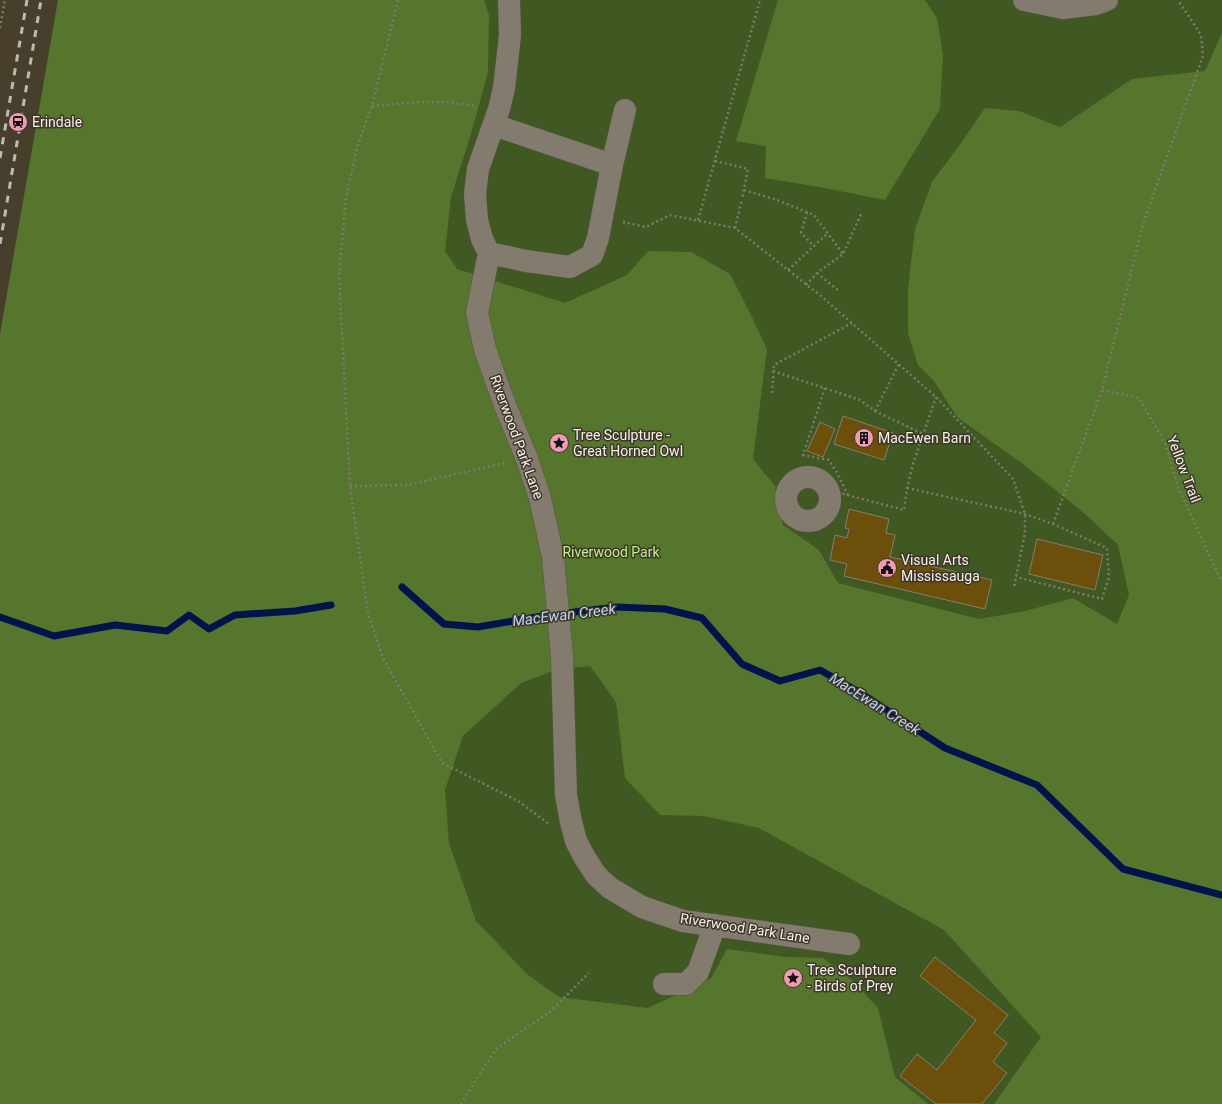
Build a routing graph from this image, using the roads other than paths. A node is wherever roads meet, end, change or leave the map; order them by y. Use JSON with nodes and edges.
{"nodes":[{"id":1,"x":509,"y":0,"type":"edge"},
{"id":2,"x":1024,"y":0,"type":"edge"},
{"id":3,"x":1107,"y":0,"type":"edge"},
{"id":4,"x":625,"y":110,"type":"dead end"},
{"id":5,"x":497,"y":117,"type":"junction"},
{"id":6,"x":612,"y":165,"type":"junction"},
{"id":7,"x":489,"y":253,"type":"junction"},
{"id":8,"x":781,"y":483,"type":"joint"},
{"id":9,"x":715,"y":925,"type":"junction"},
{"id":10,"x":849,"y":944,"type":"dead end"},
{"id":11,"x":664,"y":984,"type":"dead end"}],
"edges":[{"from":1,"to":5,"type":"street"},
{"from":2,"to":3,"type":"street"},
{"from":4,"to":6,"type":"street"},
{"from":5,"to":6,"type":"street"},
{"from":5,"to":7,"type":"street"},
{"from":6,"to":7,"type":"street"},
{"from":7,"to":9,"type":"street","name":"Riverwood Park Lane"},
{"from":8,"to":8,"type":"street"},
{"from":9,"to":10,"type":"street","name":"Riverwood Park Lane"},
{"from":9,"to":11,"type":"street"}]}
